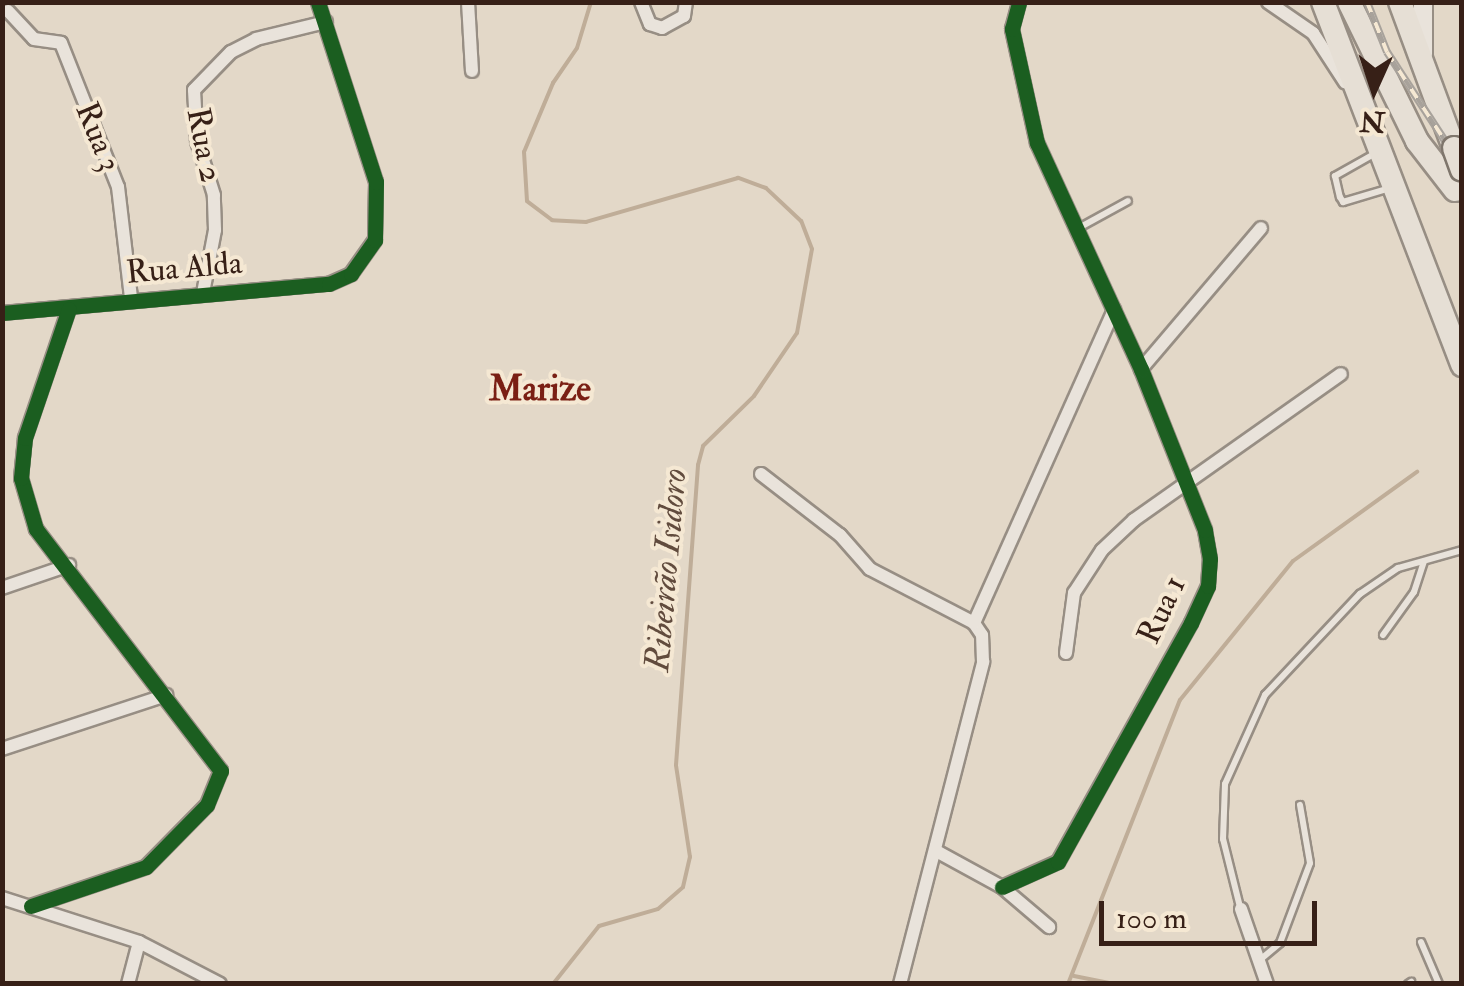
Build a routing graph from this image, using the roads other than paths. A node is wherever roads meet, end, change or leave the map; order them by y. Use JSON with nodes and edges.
{"nodes":[{"id":1,"x":318,"y":2,"type":"edge"},
{"id":2,"x":468,"y":2,"type":"edge"},
{"id":3,"x":641,"y":2,"type":"edge"},
{"id":4,"x":686,"y":2,"type":"edge"},
{"id":5,"x":1019,"y":2,"type":"edge"},
{"id":6,"x":1268,"y":2,"type":"edge"},
{"id":7,"x":1322,"y":2,"type":"edge"},
{"id":8,"x":1349,"y":2,"type":"edge"},
{"id":9,"x":1400,"y":2,"type":"edge"},
{"id":10,"x":1423,"y":2,"type":"edge"},
{"id":11,"x":9,"y":10,"type":"edge"},
{"id":12,"x":326,"y":22,"type":"junction"},
{"id":13,"x":1422,"y":59,"type":"junction"},
{"id":14,"x":472,"y":71,"type":"dead end"},
{"id":15,"x":1432,"y":86,"type":"junction"},
{"id":16,"x":1364,"y":111,"type":"junction"},
{"id":17,"x":1462,"y":116,"type":"edge"},
{"id":18,"x":1379,"y":152,"type":"junction"},
{"id":19,"x":1457,"y":169,"type":"edge"},
{"id":20,"x":1393,"y":187,"type":"junction"},
{"id":21,"x":1128,"y":201,"type":"dead end"},
{"id":22,"x":1260,"y":228,"type":"dead end"},
{"id":23,"x":1076,"y":229,"type":"junction"},
{"id":24,"x":204,"y":293,"type":"junction"},
{"id":25,"x":131,"y":298,"type":"junction"},
{"id":26,"x":68,"y":309,"type":"junction"},
{"id":27,"x":1114,"y":310,"type":"junction"},
{"id":28,"x":2,"y":313,"type":"edge"},
{"id":29,"x":1462,"y":366,"type":"edge"},
{"id":30,"x":1141,"y":369,"type":"junction"},
{"id":31,"x":1341,"y":374,"type":"dead end"},
{"id":32,"x":761,"y":474,"type":"dead end"},
{"id":33,"x":1187,"y":482,"type":"junction"},
{"id":34,"x":1462,"y":550,"type":"edge"},
{"id":35,"x":1424,"y":560,"type":"junction"},
{"id":36,"x":70,"y":565,"type":"junction"},
{"id":37,"x":2,"y":588,"type":"edge"},
{"id":38,"x":974,"y":623,"type":"junction"},
{"id":39,"x":1383,"y":635,"type":"dead end"},
{"id":40,"x":1066,"y":653,"type":"dead end"},
{"id":41,"x":166,"y":695,"type":"junction"},
{"id":42,"x":2,"y":749,"type":"edge"},
{"id":43,"x":1300,"y":805,"type":"dead end"},
{"id":44,"x":938,"y":852,"type":"junction"},
{"id":45,"x":1002,"y":887,"type":"junction"},
{"id":46,"x":2,"y":898,"type":"edge"},
{"id":47,"x":31,"y":906,"type":"junction"},
{"id":48,"x":1241,"y":909,"type":"joint"},
{"id":49,"x":1050,"y":927,"type":"dead end"},
{"id":50,"x":140,"y":942,"type":"junction"},
{"id":51,"x":1422,"y":942,"type":"dead end"},
{"id":52,"x":1258,"y":960,"type":"junction"},
{"id":53,"x":128,"y":984,"type":"edge"},
{"id":54,"x":220,"y":984,"type":"edge"},
{"id":55,"x":900,"y":984,"type":"edge"},
{"id":56,"x":1268,"y":984,"type":"edge"},
{"id":57,"x":1439,"y":984,"type":"edge"}],
"edges":[{"from":1,"to":12,"type":"street"},
{"from":2,"to":14,"type":"street"},
{"from":3,"to":4,"type":"street"},
{"from":5,"to":23,"type":"street","name":"Rua 1"},
{"from":6,"to":16,"type":"street"},
{"from":7,"to":16,"type":"highway"},
{"from":8,"to":19,"type":"highway"},
{"from":9,"to":13,"type":"highway"},
{"from":10,"to":13,"type":"street"},
{"from":11,"to":25,"type":"street","name":"Rua 3"},
{"from":12,"to":24,"type":"street","name":"Rua 2"},
{"from":12,"to":24,"type":"street","name":"Rua Alda"},
{"from":13,"to":15,"type":"highway"},
{"from":15,"to":17,"type":"highway"},
{"from":15,"to":19,"type":"highway"},
{"from":16,"to":18,"type":"highway"},
{"from":18,"to":20,"type":"highway"},
{"from":18,"to":20,"type":"lane"},
{"from":20,"to":29,"type":"highway"},
{"from":21,"to":23,"type":"lane"},
{"from":22,"to":30,"type":"street"},
{"from":23,"to":27,"type":"street","name":"Rua 1"},
{"from":24,"to":25,"type":"street","name":"Rua Alda"},
{"from":25,"to":26,"type":"street","name":"Rua Alda"},
{"from":26,"to":28,"type":"street","name":"Rua Alda"},
{"from":26,"to":36,"type":"street"},
{"from":27,"to":30,"type":"street","name":"Rua 1"},
{"from":27,"to":38,"type":"street"},
{"from":30,"to":33,"type":"street","name":"Rua 1"},
{"from":31,"to":33,"type":"street"},
{"from":32,"to":38,"type":"street"},
{"from":33,"to":40,"type":"street"},
{"from":33,"to":45,"type":"street","name":"Rua 1"},
{"from":34,"to":35,"type":"lane"},
{"from":35,"to":39,"type":"lane"},
{"from":35,"to":48,"type":"lane"},
{"from":36,"to":37,"type":"street"},
{"from":36,"to":41,"type":"street"},
{"from":38,"to":44,"type":"street"},
{"from":41,"to":42,"type":"street"},
{"from":41,"to":47,"type":"street"},
{"from":43,"to":52,"type":"lane"},
{"from":44,"to":45,"type":"street"},
{"from":44,"to":55,"type":"street"},
{"from":45,"to":49,"type":"street"},
{"from":46,"to":47,"type":"street"},
{"from":47,"to":50,"type":"street"},
{"from":48,"to":52,"type":"street"},
{"from":50,"to":53,"type":"street"},
{"from":50,"to":54,"type":"street"},
{"from":51,"to":57,"type":"lane"},
{"from":52,"to":56,"type":"street"}]}
